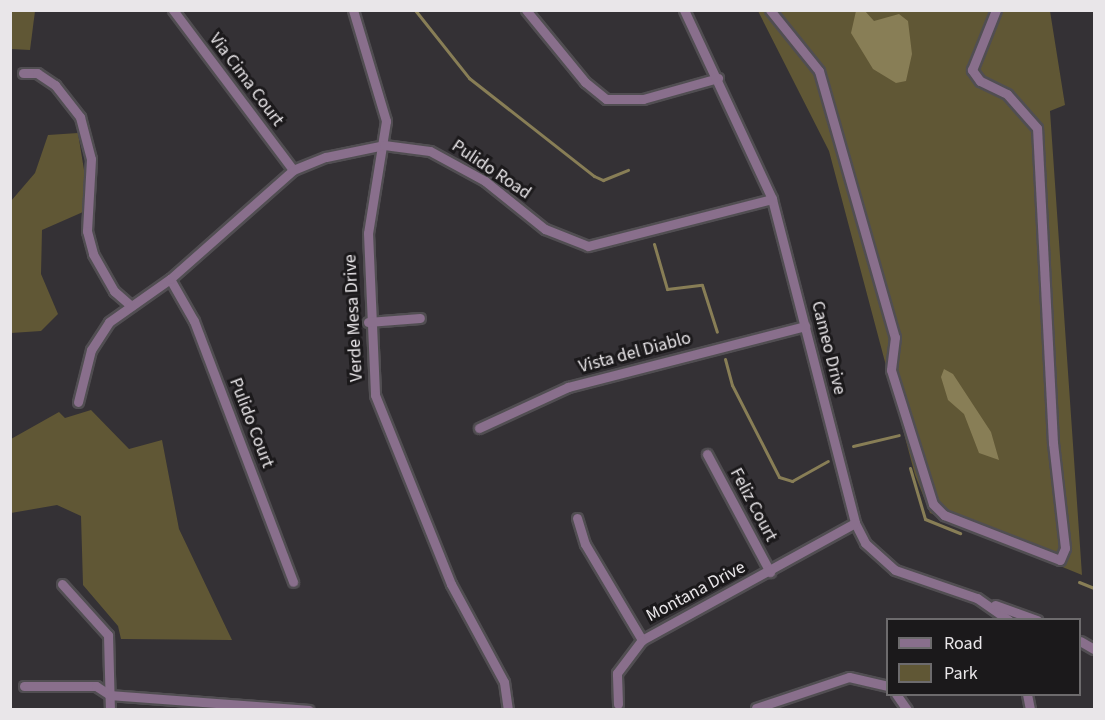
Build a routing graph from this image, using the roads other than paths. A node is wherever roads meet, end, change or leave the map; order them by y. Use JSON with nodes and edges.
{"nodes":[{"id":1,"x":172,"y":10,"type":"edge"},
{"id":2,"x":353,"y":10,"type":"edge"},
{"id":3,"x":526,"y":10,"type":"edge"},
{"id":4,"x":684,"y":10,"type":"edge"},
{"id":5,"x":770,"y":10,"type":"edge"},
{"id":6,"x":996,"y":10,"type":"edge"},
{"id":7,"x":23,"y":73,"type":"dead end"},
{"id":8,"x":718,"y":78,"type":"junction"},
{"id":9,"x":384,"y":145,"type":"junction"},
{"id":10,"x":293,"y":170,"type":"junction"},
{"id":11,"x":772,"y":199,"type":"junction"},
{"id":12,"x":170,"y":279,"type":"junction"},
{"id":13,"x":131,"y":306,"type":"junction"},
{"id":14,"x":420,"y":318,"type":"dead end"},
{"id":15,"x":368,"y":322,"type":"junction"},
{"id":16,"x":805,"y":326,"type":"junction"},
{"id":17,"x":78,"y":402,"type":"dead end"},
{"id":18,"x":479,"y":428,"type":"dead end"},
{"id":19,"x":707,"y":454,"type":"dead end"},
{"id":20,"x":578,"y":518,"type":"dead end"},
{"id":21,"x":855,"y":523,"type":"junction"},
{"id":22,"x":770,"y":572,"type":"junction"},
{"id":23,"x":293,"y":582,"type":"dead end"},
{"id":24,"x":62,"y":584,"type":"dead end"},
{"id":25,"x":993,"y":605,"type":"junction"},
{"id":26,"x":1007,"y":618,"type":"edge"},
{"id":27,"x":1031,"y":618,"type":"edge"},
{"id":28,"x":642,"y":640,"type":"junction"},
{"id":29,"x":1081,"y":642,"type":"edge"},
{"id":30,"x":1095,"y":649,"type":"edge"},
{"id":31,"x":24,"y":686,"type":"dead end"},
{"id":32,"x":886,"y":686,"type":"edge"},
{"id":33,"x":110,"y":695,"type":"junction"},
{"id":34,"x":897,"y":696,"type":"edge"},
{"id":35,"x":618,"y":704,"type":"dead end"},
{"id":36,"x":224,"y":706,"type":"edge"},
{"id":37,"x":756,"y":708,"type":"edge"},
{"id":38,"x":306,"y":709,"type":"edge"},
{"id":39,"x":110,"y":710,"type":"edge"},
{"id":40,"x":508,"y":710,"type":"edge"},
{"id":41,"x":907,"y":710,"type":"edge"}],
"edges":[{"from":1,"to":10,"type":"street","name":"Via Cima Court"},
{"from":2,"to":9,"type":"street","name":"Verde Mesa Drive"},
{"from":3,"to":8,"type":"street"},
{"from":4,"to":8,"type":"street","name":"Cameo Drive"},
{"from":5,"to":6,"type":"street"},
{"from":7,"to":13,"type":"street"},
{"from":8,"to":11,"type":"street","name":"Cameo Drive"},
{"from":9,"to":10,"type":"street","name":"Pulido Road"},
{"from":9,"to":11,"type":"street","name":"Pulido Road"},
{"from":9,"to":15,"type":"street","name":"Verde Mesa Drive"},
{"from":10,"to":12,"type":"street","name":"Pulido Road"},
{"from":11,"to":16,"type":"street","name":"Cameo Drive"},
{"from":12,"to":13,"type":"street","name":"Pulido Road"},
{"from":12,"to":23,"type":"street","name":"Pulido Court"},
{"from":13,"to":17,"type":"street","name":"Pulido Road"},
{"from":14,"to":15,"type":"street"},
{"from":15,"to":40,"type":"street","name":"Verde Mesa Drive"},
{"from":16,"to":18,"type":"street","name":"Vista del Diablo"},
{"from":16,"to":21,"type":"street","name":"Cameo Drive"},
{"from":19,"to":22,"type":"street","name":"Feliz Court"},
{"from":20,"to":28,"type":"street","name":"Montana Drive"},
{"from":21,"to":22,"type":"street","name":"Montana Drive"},
{"from":21,"to":25,"type":"street","name":"Cameo Drive"},
{"from":22,"to":28,"type":"street","name":"Montana Drive"},
{"from":24,"to":33,"type":"street"},
{"from":25,"to":26,"type":"street","name":"Cameo Drive"},
{"from":25,"to":27,"type":"street"},
{"from":28,"to":35,"type":"street"},
{"from":29,"to":30,"type":"street"},
{"from":31,"to":33,"type":"street"},
{"from":32,"to":37,"type":"street"},
{"from":33,"to":36,"type":"street"},
{"from":33,"to":39,"type":"street"},
{"from":34,"to":41,"type":"street"},
{"from":36,"to":38,"type":"street"}]}
